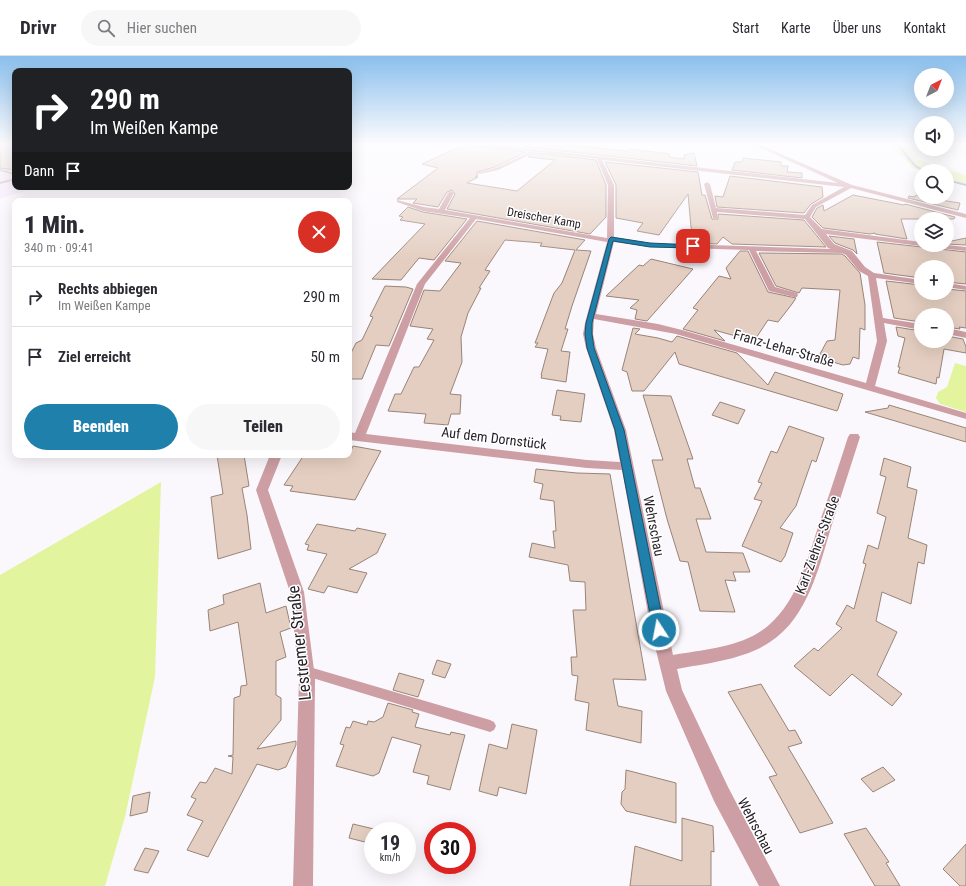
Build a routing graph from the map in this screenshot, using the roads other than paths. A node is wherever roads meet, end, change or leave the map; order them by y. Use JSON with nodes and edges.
{"nodes":[{"id":1,"x":610,"y":183,"type":"edge"},
{"id":2,"x":821,"y":183,"type":"edge"},
{"id":3,"x":843,"y":183,"type":"edge"},
{"id":4,"x":707,"y":184,"type":"dead end"},
{"id":5,"x":850,"y":186,"type":"junction"},
{"id":6,"x":451,"y":193,"type":"dead end"},
{"id":7,"x":399,"y":201,"type":"dead end"},
{"id":8,"x":713,"y":210,"type":"junction"},
{"id":9,"x":441,"y":211,"type":"junction"},
{"id":10,"x":966,"y":216,"type":"edge"},
{"id":11,"x":474,"y":217,"type":"junction"},
{"id":12,"x":807,"y":217,"type":"junction"},
{"id":13,"x":716,"y":218,"type":"dead end"},
{"id":14,"x":820,"y":231,"type":"junction"},
{"id":15,"x":611,"y":240,"type":"junction"},
{"id":16,"x":914,"y":243,"type":"edge"},
{"id":17,"x":751,"y":248,"type":"junction"},
{"id":18,"x":954,"y":248,"type":"edge"},
{"id":19,"x":966,"y":250,"type":"edge"},
{"id":20,"x":842,"y":251,"type":"junction"},
{"id":21,"x":872,"y":275,"type":"junction"},
{"id":22,"x":914,"y":281,"type":"edge"},
{"id":23,"x":954,"y":286,"type":"edge"},
{"id":24,"x":966,"y":288,"type":"edge"},
{"id":25,"x":794,"y":296,"type":"dead end"},
{"id":26,"x":591,"y":316,"type":"junction"},
{"id":27,"x":879,"y":320,"type":"junction"},
{"id":28,"x":914,"y":326,"type":"edge"},
{"id":29,"x":954,"y":332,"type":"edge"},
{"id":30,"x":966,"y":334,"type":"edge"},
{"id":31,"x":870,"y":388,"type":"junction"},
{"id":32,"x":966,"y":416,"type":"edge"},
{"id":33,"x":354,"y":437,"type":"edge"},
{"id":34,"x":854,"y":437,"type":"dead end"},
{"id":35,"x":275,"y":458,"type":"edge"},
{"id":36,"x":626,"y":466,"type":"junction"},
{"id":37,"x":667,"y":663,"type":"junction"},
{"id":38,"x":306,"y":671,"type":"junction"},
{"id":39,"x":490,"y":726,"type":"dead end"},
{"id":40,"x":303,"y":886,"type":"edge"},
{"id":41,"x":770,"y":886,"type":"edge"}],
"edges":[{"from":1,"to":15,"type":"street","name":"Wehrschau"},
{"from":2,"to":5,"type":"street"},
{"from":3,"to":5,"type":"street"},
{"from":4,"to":8,"type":"street"},
{"from":5,"to":10,"type":"street"},
{"from":5,"to":12,"type":"street"},
{"from":6,"to":9,"type":"street"},
{"from":7,"to":9,"type":"street","name":"Dreischer Kamp"},
{"from":8,"to":12,"type":"street"},
{"from":8,"to":13,"type":"street"},
{"from":9,"to":11,"type":"street","name":"Dreischer Kamp"},
{"from":11,"to":15,"type":"street","name":"Dreischer Kamp"},
{"from":11,"to":33,"type":"street","name":"Auf dem Dornstück"},
{"from":12,"to":14,"type":"street"},
{"from":14,"to":16,"type":"street"},
{"from":14,"to":20,"type":"street"},
{"from":15,"to":17,"type":"street","name":"Dreischer Kamp"},
{"from":15,"to":26,"type":"street","name":"Wehrschau"},
{"from":17,"to":20,"type":"street","name":"Dreischer Kamp"},
{"from":17,"to":25,"type":"street"},
{"from":18,"to":19,"type":"street"},
{"from":20,"to":21,"type":"street"},
{"from":21,"to":22,"type":"street"},
{"from":21,"to":27,"type":"street"},
{"from":23,"to":24,"type":"street"},
{"from":26,"to":31,"type":"street","name":"Franz-Lehar-Straße"},
{"from":26,"to":36,"type":"street","name":"Wehrschau"},
{"from":27,"to":28,"type":"street"},
{"from":27,"to":31,"type":"street"},
{"from":29,"to":30,"type":"street"},
{"from":31,"to":32,"type":"street","name":"Franz-Lehar-Straße"},
{"from":33,"to":36,"type":"street","name":"Auf dem Dornstück"},
{"from":34,"to":37,"type":"street","name":"Karl-Ziehrer-Straße"},
{"from":35,"to":38,"type":"street","name":"Lestremer Straße"},
{"from":36,"to":37,"type":"street","name":"Wehrschau"},
{"from":37,"to":41,"type":"street","name":"Wehrschau"},
{"from":38,"to":39,"type":"lane"},
{"from":38,"to":40,"type":"street","name":"Lestremer Straße"}]}
